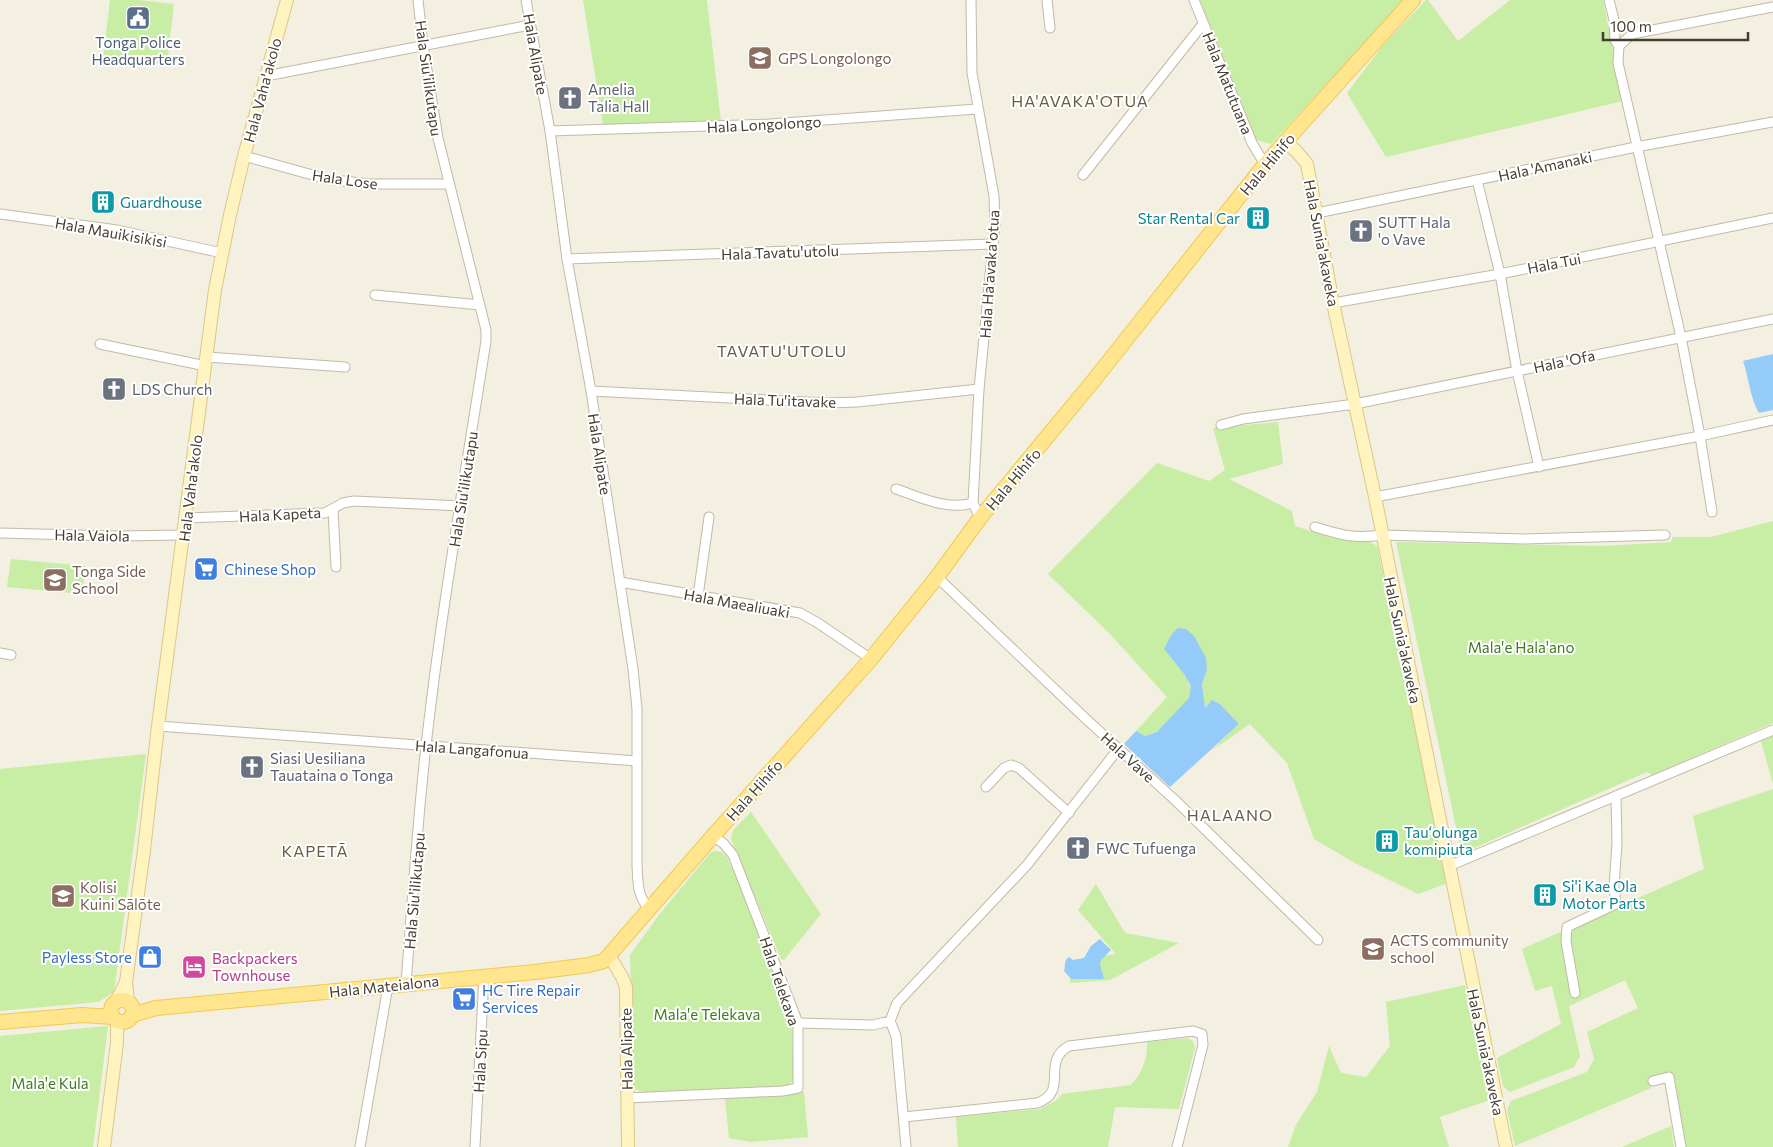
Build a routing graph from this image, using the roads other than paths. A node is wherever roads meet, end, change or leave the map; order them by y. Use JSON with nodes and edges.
{"nodes":[{"id":1,"x":287,"y":0,"type":"edge"},
{"id":2,"x":418,"y":0,"type":"edge"},
{"id":3,"x":526,"y":0,"type":"edge"},
{"id":4,"x":971,"y":0,"type":"edge"},
{"id":5,"x":1047,"y":0,"type":"edge"},
{"id":6,"x":1194,"y":0,"type":"edge"},
{"id":7,"x":1413,"y":0,"type":"edge"},
{"id":8,"x":1609,"y":0,"type":"edge"},
{"id":9,"x":1773,"y":7,"type":"edge"},
{"id":10,"x":1203,"y":24,"type":"junction"},
{"id":11,"x":530,"y":25,"type":"junction"},
{"id":12,"x":1050,"y":28,"type":"dead end"},
{"id":13,"x":423,"y":44,"type":"junction"},
{"id":14,"x":1619,"y":46,"type":"junction"},
{"id":15,"x":266,"y":76,"type":"junction"},
{"id":16,"x":977,"y":109,"type":"junction"},
{"id":17,"x":1773,"y":122,"type":"edge"},
{"id":18,"x":550,"y":132,"type":"junction"},
{"id":19,"x":1285,"y":141,"type":"junction"},
{"id":20,"x":1636,"y":147,"type":"junction"},
{"id":21,"x":244,"y":156,"type":"junction"},
{"id":22,"x":1266,"y":163,"type":"junction"},
{"id":23,"x":1083,"y":175,"type":"dead end"},
{"id":24,"x":1477,"y":180,"type":"junction"},
{"id":25,"x":449,"y":184,"type":"junction"},
{"id":26,"x":1317,"y":213,"type":"junction"},
{"id":27,"x":0,"y":214,"type":"edge"},
{"id":28,"x":1773,"y":218,"type":"edge"},
{"id":29,"x":1659,"y":242,"type":"junction"},
{"id":30,"x":992,"y":244,"type":"junction"},
{"id":31,"x":222,"y":253,"type":"junction"},
{"id":32,"x":567,"y":259,"type":"junction"},
{"id":33,"x":1500,"y":274,"type":"junction"},
{"id":34,"x":375,"y":295,"type":"dead end"},
{"id":35,"x":1333,"y":303,"type":"junction"},
{"id":36,"x":480,"y":305,"type":"junction"},
{"id":37,"x":1773,"y":318,"type":"edge"},
{"id":38,"x":1681,"y":338,"type":"junction"},
{"id":39,"x":100,"y":344,"type":"dead end"},
{"id":40,"x":206,"y":362,"type":"junction"},
{"id":41,"x":345,"y":367,"type":"dead end"},
{"id":42,"x":1517,"y":371,"type":"junction"},
{"id":43,"x":979,"y":389,"type":"junction"},
{"id":44,"x":591,"y":390,"type":"junction"},
{"id":45,"x":1355,"y":404,"type":"junction"},
{"id":46,"x":1773,"y":420,"type":"edge"},
{"id":47,"x":1221,"y":425,"type":"dead end"},
{"id":48,"x":1700,"y":436,"type":"junction"},
{"id":49,"x":1539,"y":467,"type":"junction"},
{"id":50,"x":896,"y":489,"type":"dead end"},
{"id":51,"x":1374,"y":497,"type":"junction"},
{"id":52,"x":973,"y":503,"type":"junction"},
{"id":53,"x":461,"y":506,"type":"junction"},
{"id":54,"x":333,"y":510,"type":"junction"},
{"id":55,"x":1712,"y":512,"type":"dead end"},
{"id":56,"x":709,"y":517,"type":"dead end"},
{"id":57,"x":186,"y":518,"type":"junction"},
{"id":58,"x":980,"y":518,"type":"junction"},
{"id":59,"x":1315,"y":527,"type":"dead end"},
{"id":60,"x":0,"y":533,"type":"edge"},
{"id":61,"x":184,"y":535,"type":"junction"},
{"id":62,"x":1382,"y":535,"type":"junction"},
{"id":63,"x":1665,"y":536,"type":"dead end"},
{"id":64,"x":336,"y":567,"type":"dead end"},
{"id":65,"x":937,"y":577,"type":"junction"},
{"id":66,"x":620,"y":582,"type":"junction"},
{"id":67,"x":698,"y":596,"type":"junction"},
{"id":68,"x":0,"y":653,"type":"edge"},
{"id":69,"x":11,"y":655,"type":"dead end"},
{"id":70,"x":871,"y":659,"type":"junction"},
{"id":71,"x":158,"y":726,"type":"junction"},
{"id":72,"x":1773,"y":730,"type":"edge"},
{"id":73,"x":426,"y":746,"type":"junction"},
{"id":74,"x":1119,"y":748,"type":"junction"},
{"id":75,"x":637,"y":761,"type":"junction"},
{"id":76,"x":986,"y":787,"type":"dead end"},
{"id":77,"x":1616,"y":796,"type":"junction"},
{"id":78,"x":1069,"y":813,"type":"junction"},
{"id":79,"x":713,"y":836,"type":"junction"},
{"id":80,"x":1449,"y":866,"type":"junction"},
{"id":81,"x":649,"y":908,"type":"junction"},
{"id":82,"x":1318,"y":940,"type":"dead end"},
{"id":83,"x":609,"y":955,"type":"junction"},
{"id":84,"x":484,"y":976,"type":"junction"},
{"id":85,"x":406,"y":984,"type":"junction"},
{"id":86,"x":388,"y":986,"type":"junction"},
{"id":87,"x":1575,"y":994,"type":"dead end"},
{"id":88,"x":122,"y":1011,"type":"junction"},
{"id":89,"x":890,"y":1021,"type":"junction"},
{"id":90,"x":0,"y":1022,"type":"edge"},
{"id":91,"x":798,"y":1023,"type":"junction"},
{"id":92,"x":1653,"y":1081,"type":"dead end"},
{"id":93,"x":627,"y":1098,"type":"junction"},
{"id":94,"x":904,"y":1116,"type":"junction"},
{"id":95,"x":104,"y":1147,"type":"edge"},
{"id":96,"x":360,"y":1147,"type":"edge"},
{"id":97,"x":475,"y":1147,"type":"edge"},
{"id":98,"x":628,"y":1147,"type":"edge"},
{"id":99,"x":906,"y":1147,"type":"edge"},
{"id":100,"x":1177,"y":1147,"type":"edge"},
{"id":101,"x":1506,"y":1147,"type":"edge"},
{"id":102,"x":1681,"y":1147,"type":"edge"}],
"edges":[{"from":1,"to":15,"type":"street","name":"Hala Vaha'akolo"},
{"from":2,"to":13,"type":"street","name":"Hala Siu'ilikutapu"},
{"from":3,"to":11,"type":"street","name":"Hala Alipate"},
{"from":4,"to":16,"type":"street","name":"Hala Ha'avaka'otua"},
{"from":5,"to":12,"type":"street"},
{"from":6,"to":10,"type":"street","name":"Hala Matutuana"},
{"from":7,"to":19,"type":"main road","name":"Hala Hihifo"},
{"from":8,"to":14,"type":"street"},
{"from":9,"to":14,"type":"street"},
{"from":10,"to":22,"type":"street","name":"Hala Matutuana"},
{"from":10,"to":23,"type":"street"},
{"from":11,"to":13,"type":"street"},
{"from":11,"to":18,"type":"street","name":"Hala Alipate"},
{"from":13,"to":15,"type":"street"},
{"from":13,"to":25,"type":"street","name":"Hala Siu'ilikutapu"},
{"from":14,"to":20,"type":"street"},
{"from":15,"to":21,"type":"street","name":"Hala Vaha'akolo"},
{"from":16,"to":18,"type":"street","name":"Hala Longolongo"},
{"from":16,"to":30,"type":"street","name":"Hala Ha'avaka'otua"},
{"from":17,"to":20,"type":"street","name":"Hala 'Amanaki"},
{"from":18,"to":32,"type":"street","name":"Hala Alipate"},
{"from":19,"to":22,"type":"main road","name":"Hala Hihifo"},
{"from":19,"to":26,"type":"street","name":"Hala Sunia'akaveka"},
{"from":20,"to":24,"type":"street","name":"Hala 'Amanaki"},
{"from":20,"to":29,"type":"street"},
{"from":21,"to":25,"type":"street","name":"Hala Lose"},
{"from":21,"to":31,"type":"street","name":"Hala Vaha'akolo"},
{"from":22,"to":58,"type":"main road","name":"Hala Hihifo"},
{"from":24,"to":26,"type":"street","name":"Hala 'Amanaki"},
{"from":24,"to":33,"type":"street"},
{"from":25,"to":36,"type":"street","name":"Hala Siu'ilikutapu"},
{"from":26,"to":35,"type":"street","name":"Hala Sunia'akaveka"},
{"from":27,"to":31,"type":"street","name":"Hala Mauikisikisi"},
{"from":28,"to":29,"type":"street","name":"Hala Tui"},
{"from":29,"to":33,"type":"street","name":"Hala Tui"},
{"from":29,"to":38,"type":"street"},
{"from":30,"to":32,"type":"street","name":"Hala Tavatu'utolu"},
{"from":30,"to":43,"type":"street","name":"Hala Ha'avaka'otua"},
{"from":31,"to":40,"type":"street","name":"Hala Vaha'akolo"},
{"from":32,"to":44,"type":"street","name":"Hala Alipate"},
{"from":33,"to":35,"type":"street","name":"Hala Tui"},
{"from":33,"to":42,"type":"street"},
{"from":34,"to":36,"type":"street"},
{"from":35,"to":45,"type":"street","name":"Hala Sunia'akaveka"},
{"from":36,"to":53,"type":"street","name":"Hala Siu'ilikutapu"},
{"from":37,"to":38,"type":"street","name":"Hala 'Ofa"},
{"from":38,"to":42,"type":"street","name":"Hala 'Ofa"},
{"from":38,"to":48,"type":"street"},
{"from":39,"to":40,"type":"street"},
{"from":40,"to":41,"type":"street"},
{"from":40,"to":57,"type":"street","name":"Hala Vaha'akolo"},
{"from":42,"to":45,"type":"street","name":"Hala 'Ofa"},
{"from":42,"to":49,"type":"street"},
{"from":43,"to":44,"type":"street","name":"Hala Tu'itavake"},
{"from":43,"to":52,"type":"street","name":"Hala Ha'avaka'otua"},
{"from":44,"to":66,"type":"street","name":"Hala Alipate"},
{"from":45,"to":47,"type":"street","name":"Hala 'Ofa"},
{"from":45,"to":51,"type":"street","name":"Hala Sunia'akaveka"},
{"from":46,"to":48,"type":"street"},
{"from":48,"to":49,"type":"street"},
{"from":48,"to":55,"type":"street"},
{"from":49,"to":51,"type":"street"},
{"from":50,"to":52,"type":"street"},
{"from":51,"to":62,"type":"street","name":"Hala Sunia'akaveka"},
{"from":52,"to":58,"type":"street","name":"Hala Ha'avaka'otua"},
{"from":53,"to":54,"type":"street","name":"Hala Kapeta"},
{"from":53,"to":73,"type":"street","name":"Hala Siu'ilikutapu"},
{"from":54,"to":57,"type":"street","name":"Hala Kapeta"},
{"from":54,"to":64,"type":"street"},
{"from":56,"to":67,"type":"street"},
{"from":57,"to":61,"type":"street","name":"Hala Vaha'akolo"},
{"from":58,"to":65,"type":"main road","name":"Hala Hihifo"},
{"from":59,"to":62,"type":"street"},
{"from":60,"to":61,"type":"street","name":"Hala Vaiola"},
{"from":61,"to":71,"type":"street","name":"Hala Vaha'akolo"},
{"from":62,"to":63,"type":"street"},
{"from":62,"to":80,"type":"street","name":"Hala Sunia'akaveka"},
{"from":65,"to":70,"type":"main road","name":"Hala Hihifo"},
{"from":65,"to":74,"type":"street","name":"Hala Vave"},
{"from":66,"to":67,"type":"street","name":"Hala Maealiuaki"},
{"from":66,"to":75,"type":"street","name":"Hala Alipate"},
{"from":67,"to":70,"type":"street","name":"Hala Maealiuaki"},
{"from":68,"to":69,"type":"street"},
{"from":70,"to":79,"type":"main road","name":"Hala Hihifo"},
{"from":71,"to":73,"type":"street","name":"Hala Langafonua"},
{"from":71,"to":88,"type":"street","name":"Hala Vaha'akolo"},
{"from":72,"to":77,"type":"street"},
{"from":73,"to":75,"type":"street","name":"Hala Langafonua"},
{"from":73,"to":85,"type":"street","name":"Hala Siu'ilikutapu"},
{"from":74,"to":78,"type":"street"},
{"from":74,"to":82,"type":"street","name":"Hala Vave"},
{"from":75,"to":81,"type":"street","name":"Hala Alipate"},
{"from":76,"to":78,"type":"street"},
{"from":77,"to":80,"type":"street"},
{"from":77,"to":87,"type":"street"},
{"from":78,"to":89,"type":"street"},
{"from":79,"to":81,"type":"main road","name":"Hala Hihifo"},
{"from":79,"to":91,"type":"street","name":"Hala Telekava"},
{"from":80,"to":101,"type":"street","name":"Hala Sunia'akaveka"},
{"from":81,"to":83,"type":"main road","name":"Hala Hihifo"},
{"from":83,"to":84,"type":"main road","name":"Hala Mateialona"},
{"from":83,"to":93,"type":"street","name":"Hala Alipate"},
{"from":84,"to":85,"type":"main road","name":"Hala Mateialona"},
{"from":84,"to":97,"type":"street","name":"Hala Sipu"},
{"from":85,"to":86,"type":"main road","name":"Hala Mateialona"},
{"from":86,"to":88,"type":"main road","name":"Hala Mateialona"},
{"from":86,"to":96,"type":"street"},
{"from":88,"to":90,"type":"main road","name":"Hala Mateialona"},
{"from":88,"to":95,"type":"street","name":"Hala Vaha'akolo"},
{"from":89,"to":91,"type":"street"},
{"from":89,"to":94,"type":"street"},
{"from":91,"to":93,"type":"street","name":"Hala Telekava"},
{"from":92,"to":102,"type":"street"},
{"from":93,"to":98,"type":"street","name":"Hala Alipate"},
{"from":94,"to":99,"type":"street"},
{"from":94,"to":100,"type":"street"}]}
